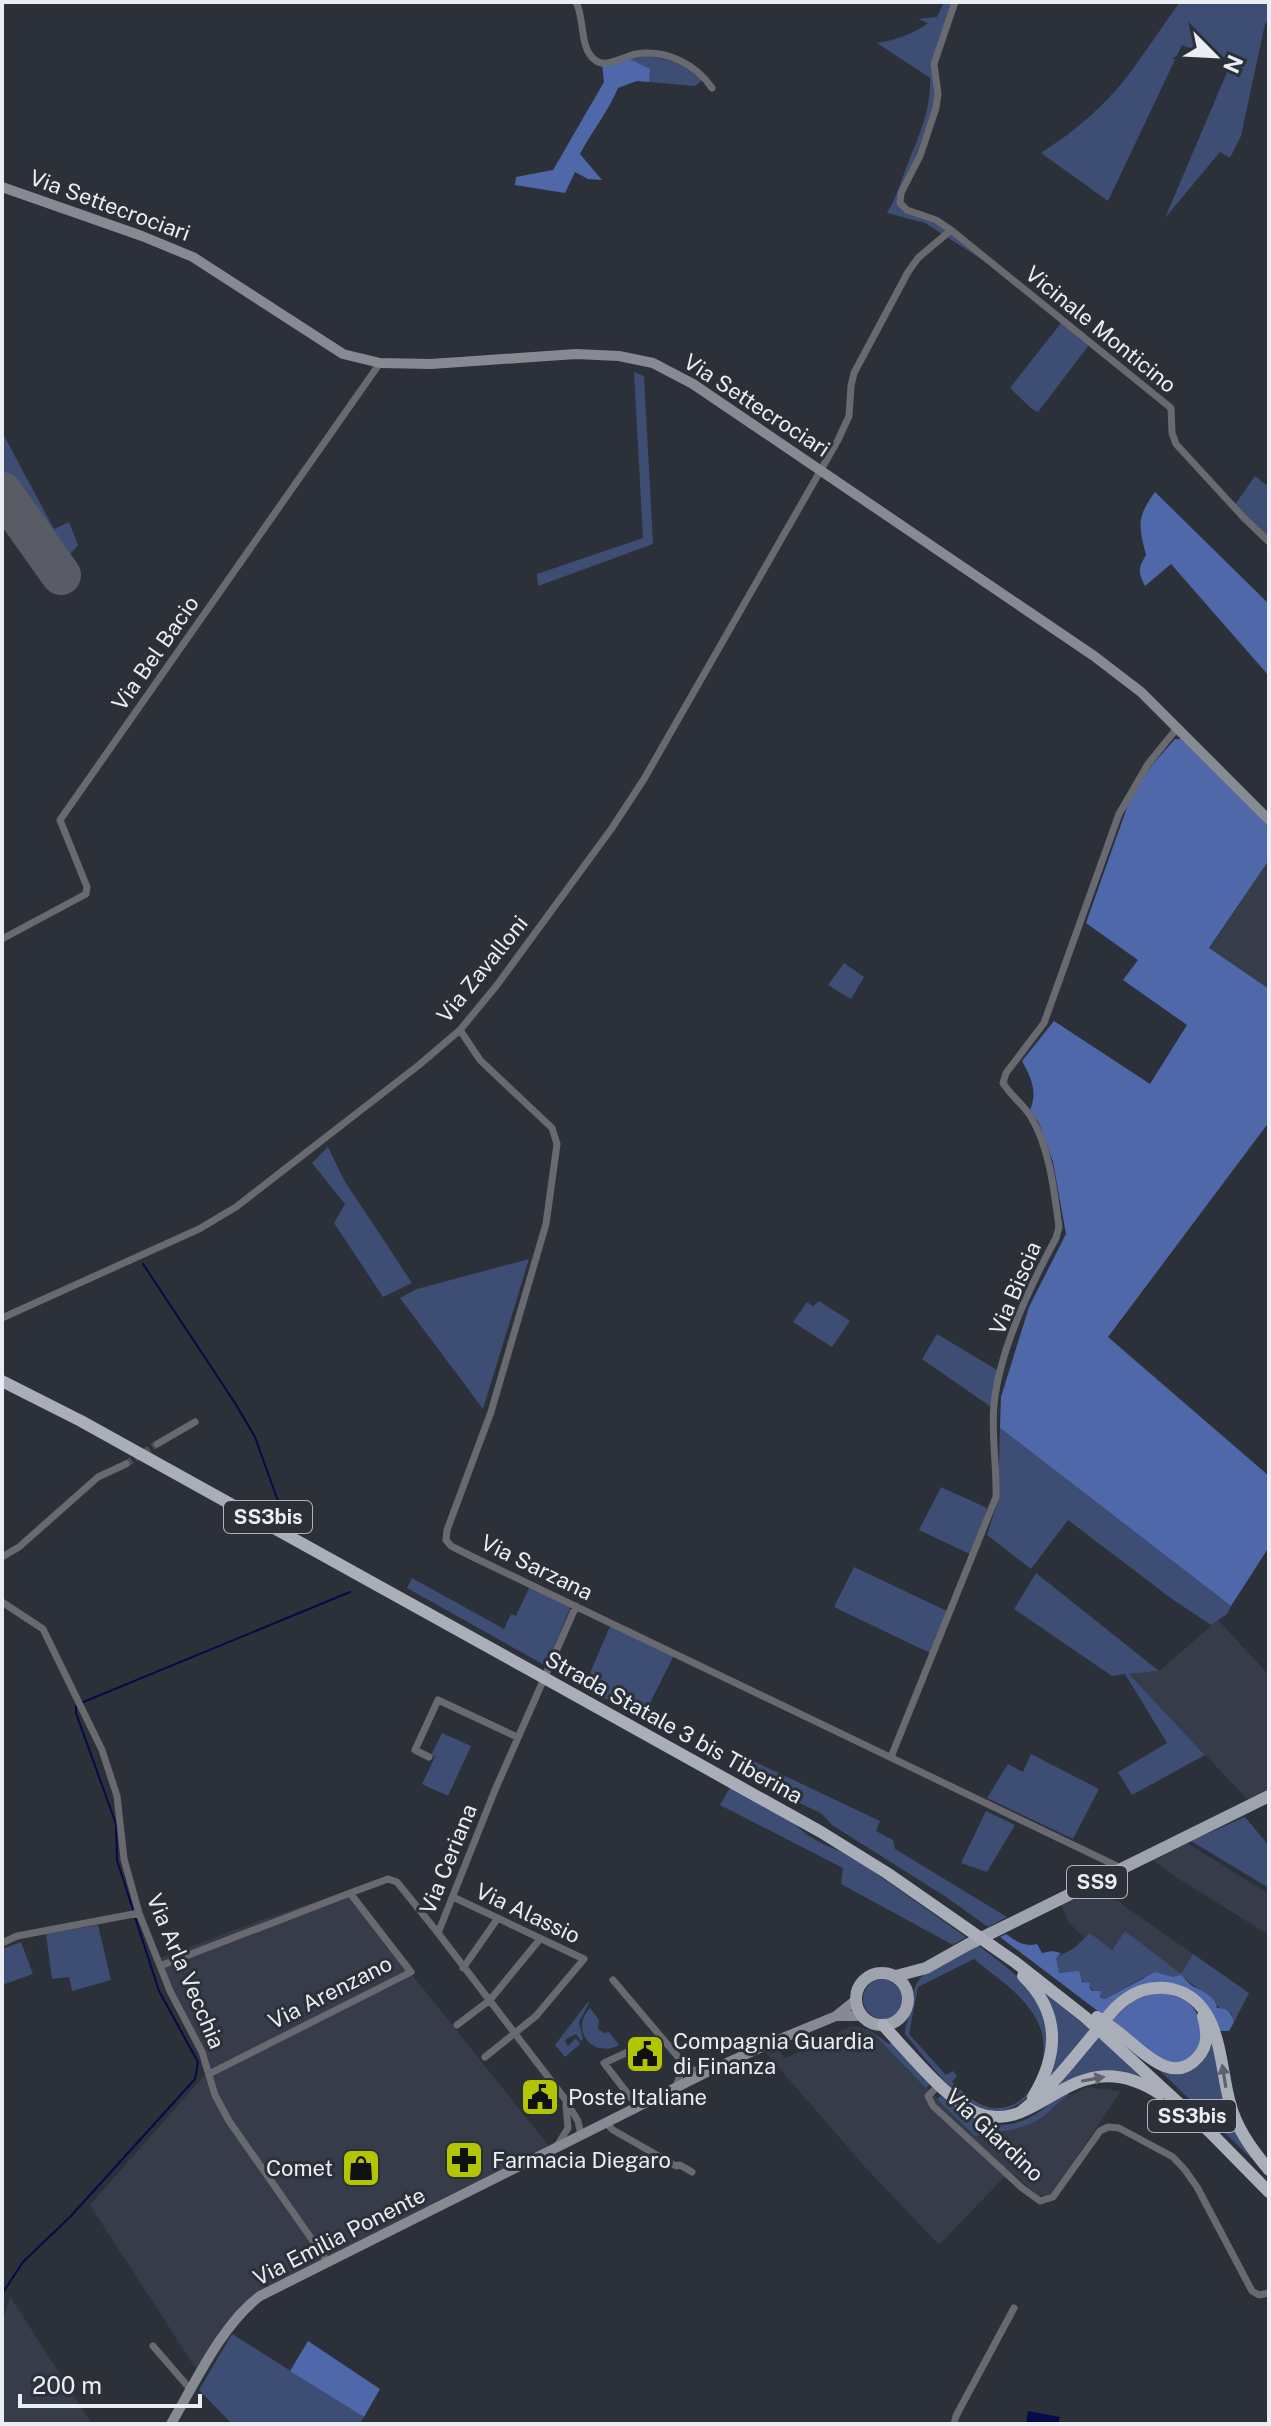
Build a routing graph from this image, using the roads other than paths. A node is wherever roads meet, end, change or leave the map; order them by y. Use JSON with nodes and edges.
{"nodes":[{"id":1,"x":576,"y":2,"type":"edge"},
{"id":2,"x":955,"y":2,"type":"edge"},
{"id":3,"x":712,"y":88,"type":"dead end"},
{"id":4,"x":2,"y":187,"type":"edge"},
{"id":5,"x":951,"y":230,"type":"junction"},
{"id":6,"x":380,"y":363,"type":"junction"},
{"id":7,"x":820,"y":470,"type":"junction"},
{"id":8,"x":1269,"y":542,"type":"edge"},
{"id":9,"x":1178,"y":727,"type":"junction"},
{"id":10,"x":1269,"y":820,"type":"edge"},
{"id":11,"x":2,"y":939,"type":"edge"},
{"id":12,"x":460,"y":1030,"type":"junction"},
{"id":13,"x":2,"y":1318,"type":"edge"},
{"id":14,"x":2,"y":1373,"type":"edge"},
{"id":15,"x":2,"y":1381,"type":"edge"},
{"id":16,"x":195,"y":1422,"type":"dead end"},
{"id":17,"x":157,"y":1444,"type":"tunnel mouth"},
{"id":18,"x":126,"y":1464,"type":"tunnel mouth"},
{"id":19,"x":2,"y":1557,"type":"edge"},
{"id":20,"x":2,"y":1602,"type":"edge"},
{"id":21,"x":576,"y":1606,"type":"junction"},
{"id":22,"x":532,"y":1666,"type":"junction"},
{"id":23,"x":517,"y":1737,"type":"junction"},
{"id":24,"x":429,"y":1757,"type":"dead end"},
{"id":25,"x":891,"y":1757,"type":"junction"},
{"id":26,"x":1269,"y":1796,"type":"edge"},
{"id":27,"x":1123,"y":1869,"type":"junction"},
{"id":28,"x":350,"y":1893,"type":"junction"},
{"id":29,"x":453,"y":1897,"type":"junction"},
{"id":30,"x":135,"y":1913,"type":"junction"},
{"id":31,"x":498,"y":1918,"type":"junction"},
{"id":32,"x":438,"y":1933,"type":"junction"},
{"id":33,"x":540,"y":1939,"type":"junction"},
{"id":34,"x":2,"y":1943,"type":"edge"},
{"id":35,"x":1015,"y":1961,"type":"junction"},
{"id":36,"x":160,"y":1966,"type":"junction"},
{"id":37,"x":463,"y":1968,"type":"junction"},
{"id":38,"x":926,"y":1968,"type":"junction"},
{"id":39,"x":896,"y":1976,"type":"junction"},
{"id":40,"x":613,"y":1980,"type":"dead end"},
{"id":41,"x":907,"y":1989,"type":"junction"},
{"id":42,"x":490,"y":2000,"type":"junction"},
{"id":43,"x":856,"y":2000,"type":"junction"},
{"id":44,"x":1202,"y":2009,"type":"junction"},
{"id":45,"x":836,"y":2016,"type":"junction"},
{"id":46,"x":862,"y":2016,"type":"junction"},
{"id":47,"x":890,"y":2023,"type":"junction"},
{"id":48,"x":457,"y":2025,"type":"dead end"},
{"id":49,"x":516,"y":2033,"type":"junction"},
{"id":50,"x":660,"y":2037,"type":"junction"},
{"id":51,"x":1117,"y":2038,"type":"junction"},
{"id":52,"x":485,"y":2057,"type":"dead end"},
{"id":53,"x":681,"y":2063,"type":"junction"},
{"id":54,"x":707,"y":2072,"type":"junction"},
{"id":55,"x":209,"y":2074,"type":"junction"},
{"id":56,"x":691,"y":2080,"type":"junction"},
{"id":57,"x":940,"y":2084,"type":"junction"},
{"id":58,"x":675,"y":2088,"type":"junction"},
{"id":59,"x":631,"y":2098,"type":"dead end"},
{"id":60,"x":565,"y":2099,"type":"junction"},
{"id":61,"x":1022,"y":2111,"type":"junction"},
{"id":62,"x":578,"y":2121,"type":"junction"},
{"id":63,"x":606,"y":2123,"type":"junction"},
{"id":64,"x":568,"y":2124,"type":"junction"},
{"id":65,"x":594,"y":2129,"type":"junction"},
{"id":66,"x":1210,"y":2132,"type":"junction"},
{"id":67,"x":580,"y":2135,"type":"junction"},
{"id":68,"x":556,"y":2147,"type":"junction"},
{"id":69,"x":1269,"y":2170,"type":"edge"},
{"id":70,"x":692,"y":2172,"type":"dead end"},
{"id":71,"x":1269,"y":2181,"type":"edge"},
{"id":72,"x":1269,"y":2192,"type":"edge"},
{"id":73,"x":327,"y":2261,"type":"junction"},
{"id":74,"x":1269,"y":2293,"type":"edge"},
{"id":75,"x":1014,"y":2308,"type":"dead end"},
{"id":76,"x":153,"y":2346,"type":"dead end"},
{"id":77,"x":191,"y":2390,"type":"junction"},
{"id":78,"x":171,"y":2424,"type":"edge"},
{"id":79,"x":954,"y":2424,"type":"edge"}],
"edges":[{"from":1,"to":3,"type":"street"},
{"from":2,"to":5,"type":"street","name":"Vicinale Monticino"},
{"from":4,"to":6,"type":"main road","name":"Via Settecrociari"},
{"from":5,"to":7,"type":"street","name":"Via Zavalloni"},
{"from":5,"to":8,"type":"street","name":"Vicinale Monticino"},
{"from":6,"to":7,"type":"main road","name":"Via Settecrociari"},
{"from":6,"to":11,"type":"street","name":"Via Bel Bacio"},
{"from":7,"to":9,"type":"main road","name":"Via Settecrociari"},
{"from":7,"to":12,"type":"street","name":"Via Zavalloni"},
{"from":9,"to":10,"type":"main road","name":"Via Settecrociari"},
{"from":9,"to":25,"type":"street","name":"Via Biscia"},
{"from":12,"to":13,"type":"street","name":"Via Zavalloni"},
{"from":12,"to":21,"type":"street","name":"Via Sarzana"},
{"from":14,"to":22,"type":"highway","name":"Strada Statale 3 bis Tiberina","number":"SS3bis"},
{"from":15,"to":22,"type":"highway","name":"Strada Statale 3 bis Tiberina","number":"SS3bis"},
{"from":16,"to":17,"type":"street"},
{"from":18,"to":19,"type":"street"},
{"from":20,"to":30,"type":"street","name":"Via Arla Vecchia"},
{"from":21,"to":23,"type":"street","name":"Via Ceriana"},
{"from":21,"to":25,"type":"street","name":"Via Sarzana"},
{"from":22,"to":35,"type":"highway","name":"Strada Statale 3 bis Tiberina","number":"SS3bis"},
{"from":23,"to":24,"type":"street"},
{"from":23,"to":29,"type":"street","name":"Via Ceriana"},
{"from":25,"to":27,"type":"street","name":"Via Sarzana"},
{"from":26,"to":27,"type":"main road","number":"SS9"},
{"from":27,"to":38,"type":"main road","number":"SS9"},
{"from":28,"to":32,"type":"street"},
{"from":28,"to":36,"type":"street"},
{"from":28,"to":55,"type":"street","name":"Via Arenzano"},
{"from":29,"to":31,"type":"street","name":"Via Alassio"},
{"from":29,"to":32,"type":"street","name":"Via Ceriana"},
{"from":30,"to":34,"type":"street"},
{"from":30,"to":36,"type":"street","name":"Via Arla Vecchia"},
{"from":31,"to":33,"type":"street","name":"Via Alassio"},
{"from":31,"to":37,"type":"street"},
{"from":32,"to":37,"type":"street","name":"Via Ceriana"},
{"from":33,"to":42,"type":"street"},
{"from":33,"to":49,"type":"street","name":"Via Alassio"},
{"from":35,"to":51,"type":"highway"},
{"from":35,"to":61,"type":"highway"},
{"from":36,"to":55,"type":"street","name":"Via Arla Vecchia"},
{"from":37,"to":42,"type":"street","name":"Via Ceriana"},
{"from":38,"to":39,"type":"main road","number":"SS9"},
{"from":38,"to":41,"type":"main road","number":"SS9"},
{"from":39,"to":41,"type":"main road"},
{"from":39,"to":43,"type":"main road"},
{"from":40,"to":50,"type":"street"},
{"from":41,"to":47,"type":"main road"},
{"from":42,"to":48,"type":"street"},
{"from":42,"to":49,"type":"street","name":"Via Ceriana"},
{"from":43,"to":45,"type":"main road","name":"Via Emilia Ponente"},
{"from":43,"to":46,"type":"main road"},
{"from":44,"to":51,"type":"highway"},
{"from":44,"to":61,"type":"highway"},
{"from":69,"to":44,"type":"highway","one_way":true},
{"from":45,"to":46,"type":"main road","name":"Via Emilia Ponente"},
{"from":45,"to":54,"type":"main road","name":"Via Emilia Ponente"},
{"from":46,"to":47,"type":"main road"},
{"from":47,"to":57,"type":"highway"},
{"from":49,"to":52,"type":"street"},
{"from":49,"to":60,"type":"street","name":"Via Ceriana"},
{"from":50,"to":53,"type":"street"},
{"from":50,"to":59,"type":"street"},
{"from":51,"to":66,"type":"highway","number":"SS3bis"},
{"from":51,"to":71,"type":"highway","number":"SS3bis"},
{"from":53,"to":54,"type":"street"},
{"from":53,"to":56,"type":"street"},
{"from":53,"to":58,"type":"street"},
{"from":54,"to":56,"type":"main road","name":"Via Emilia Ponente"},
{"from":55,"to":73,"type":"street","name":"Via Arla Vecchia"},
{"from":56,"to":58,"type":"main road","name":"Via Emilia Ponente"},
{"from":57,"to":61,"type":"highway"},
{"from":57,"to":74,"type":"street","name":"Via Giardino"},
{"from":58,"to":63,"type":"main road","name":"Via Emilia Ponente"},
{"from":60,"to":62,"type":"street","name":"Via Ceriana"},
{"from":60,"to":64,"type":"street","name":"Via Ceriana"},
{"from":61,"to":66,"type":"highway","one_way":true},
{"from":62,"to":65,"type":"street"},
{"from":62,"to":67,"type":"street","name":"Via Ceriana"},
{"from":63,"to":65,"type":"main road","name":"Via Emilia Ponente"},
{"from":63,"to":70,"type":"street"},
{"from":64,"to":67,"type":"street"},
{"from":64,"to":68,"type":"street"},
{"from":65,"to":67,"type":"main road","name":"Via Emilia Ponente"},
{"from":66,"to":72,"type":"highway","number":"SS3bis"},
{"from":67,"to":68,"type":"main road","name":"Via Emilia Ponente"},
{"from":68,"to":73,"type":"main road","name":"Via Emilia Ponente"},
{"from":73,"to":77,"type":"main road","name":"Via Emilia Ponente"},
{"from":75,"to":79,"type":"street"},
{"from":76,"to":77,"type":"street"},
{"from":77,"to":78,"type":"main road","name":"Via Emilia Ponente"}]}
